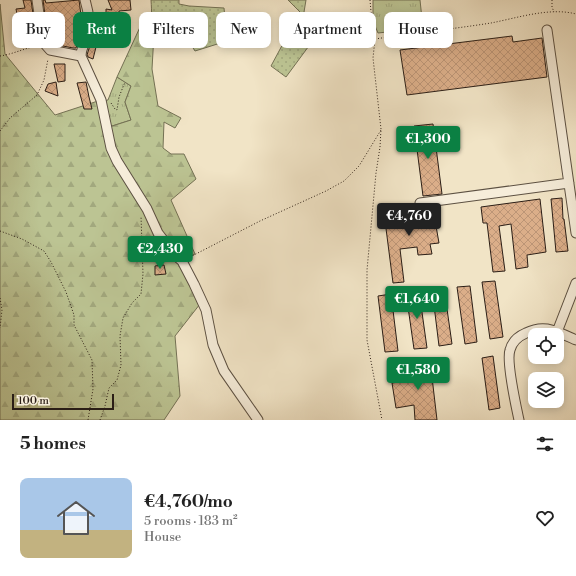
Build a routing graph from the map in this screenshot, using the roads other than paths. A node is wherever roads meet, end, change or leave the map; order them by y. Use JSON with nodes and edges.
{"nodes":[{"id":1,"x":37,"y":0,"type":"edge"},
{"id":2,"x":86,"y":0,"type":"edge"},
{"id":3,"x":547,"y":30,"type":"dead end"},
{"id":4,"x":81,"y":56,"type":"junction"},
{"id":5,"x":569,"y":183,"type":"junction"},
{"id":6,"x":420,"y":203,"type":"dead end"},
{"id":7,"x":576,"y":233,"type":"edge"},
{"id":8,"x":576,"y":283,"type":"edge"},
{"id":9,"x":559,"y":328,"type":"edge"},
{"id":10,"x":528,"y":332,"type":"edge"},
{"id":11,"x":564,"y":335,"type":"edge"},
{"id":12,"x":576,"y":340,"type":"edge"},
{"id":13,"x":258,"y":420,"type":"edge"},
{"id":14,"x":519,"y":420,"type":"edge"}],
"edges":[{"from":1,"to":4,"type":"street"},
{"from":2,"to":4,"type":"street"},
{"from":3,"to":5,"type":"street"},
{"from":4,"to":13,"type":"street"},
{"from":5,"to":6,"type":"street"},
{"from":5,"to":7,"type":"street"},
{"from":8,"to":9,"type":"street"},
{"from":10,"to":14,"type":"street"},
{"from":11,"to":12,"type":"street"}]}
